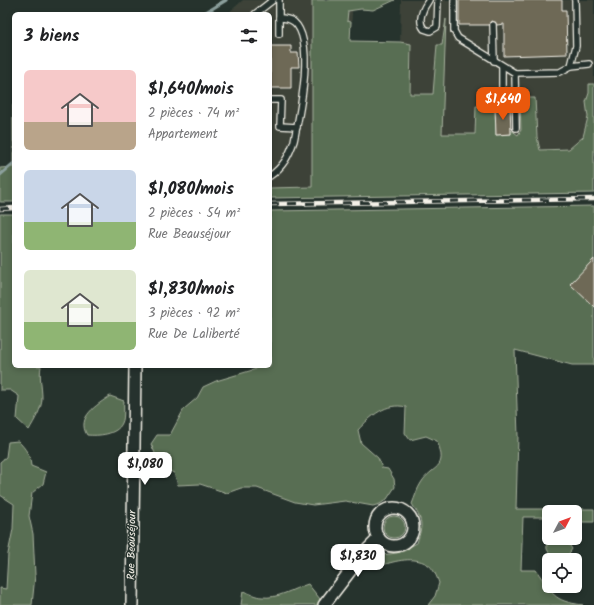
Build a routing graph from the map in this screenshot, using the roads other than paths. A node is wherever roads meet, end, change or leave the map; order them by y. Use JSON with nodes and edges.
{"nodes":[{"id":1,"x":273,"y":0,"type":"edge"},
{"id":2,"x":279,"y":0,"type":"edge"},
{"id":3,"x":429,"y":0,"type":"edge"},
{"id":4,"x":438,"y":0,"type":"edge"},
{"id":5,"x":454,"y":0,"type":"edge"},
{"id":6,"x":575,"y":0,"type":"edge"},
{"id":7,"x":258,"y":12,"type":"edge"},
{"id":8,"x":279,"y":18,"type":"junction"},
{"id":9,"x":493,"y":25,"type":"dead end"},
{"id":10,"x":279,"y":34,"type":"dead end"},
{"id":11,"x":494,"y":61,"type":"junction"},
{"id":12,"x":589,"y":64,"type":"dead end"},
{"id":13,"x":502,"y":66,"type":"junction"},
{"id":14,"x":571,"y":66,"type":"junction"},
{"id":15,"x":515,"y":73,"type":"junction"},
{"id":16,"x":272,"y":100,"type":"edge"},
{"id":17,"x":502,"y":106,"type":"dead end"},
{"id":18,"x":297,"y":127,"type":"junction"},
{"id":19,"x":516,"y":128,"type":"dead end"},
{"id":20,"x":272,"y":174,"type":"edge"},
{"id":21,"x":135,"y":368,"type":"edge"},
{"id":22,"x":379,"y":538,"type":"dead end"},
{"id":23,"x":132,"y":605,"type":"edge"},
{"id":24,"x":324,"y":605,"type":"edge"}],
"edges":[{"from":1,"to":7,"type":"lane"},
{"from":2,"to":8,"type":"lane"},
{"from":3,"to":4,"type":"lane"},
{"from":5,"to":11,"type":"lane"},
{"from":6,"to":14,"type":"lane"},
{"from":8,"to":10,"type":"lane"},
{"from":8,"to":18,"type":"lane"},
{"from":9,"to":11,"type":"lane"},
{"from":11,"to":13,"type":"lane"},
{"from":12,"to":14,"type":"lane"},
{"from":13,"to":15,"type":"lane"},
{"from":13,"to":17,"type":"lane"},
{"from":14,"to":15,"type":"lane"},
{"from":15,"to":19,"type":"lane"},
{"from":16,"to":18,"type":"lane"},
{"from":18,"to":20,"type":"lane"},
{"from":21,"to":23,"type":"street","name":"Rue Beauséjour"},
{"from":22,"to":24,"type":"street"}]}
